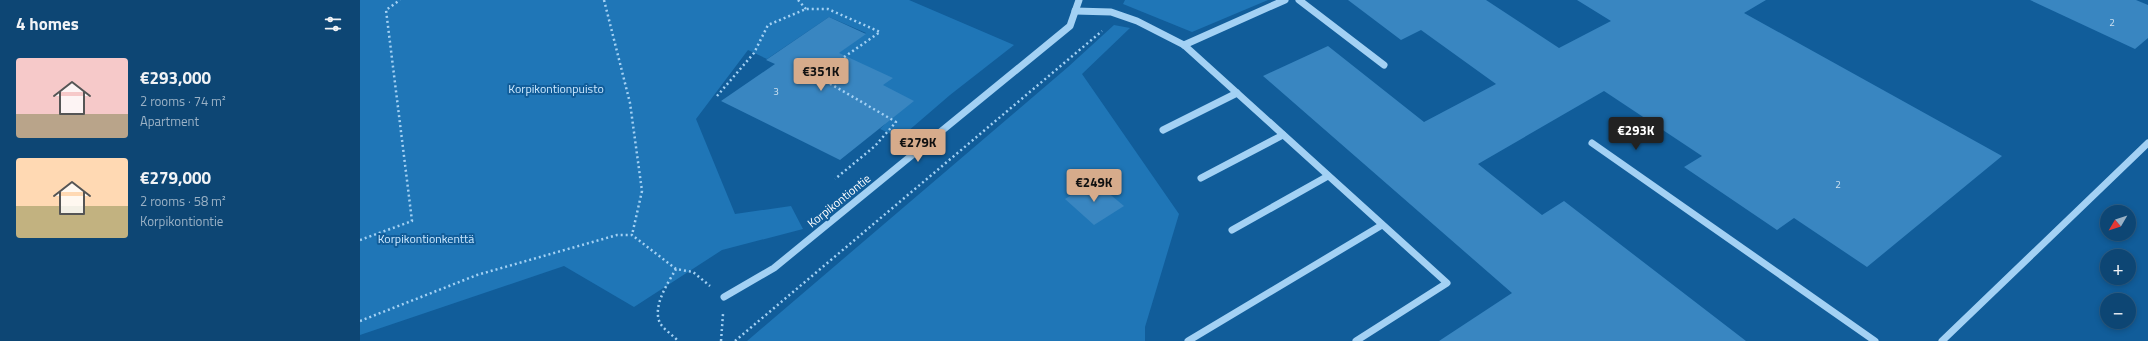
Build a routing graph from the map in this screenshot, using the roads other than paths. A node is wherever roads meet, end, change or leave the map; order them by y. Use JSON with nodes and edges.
{"nodes":[{"id":1,"x":1079,"y":0,"type":"edge"},
{"id":2,"x":1285,"y":0,"type":"edge"},
{"id":3,"x":1300,"y":0,"type":"edge"},
{"id":4,"x":1075,"y":12,"type":"junction"},
{"id":5,"x":1184,"y":45,"type":"junction"},
{"id":6,"x":1384,"y":65,"type":"dead end"},
{"id":7,"x":1238,"y":93,"type":"junction"},
{"id":8,"x":1163,"y":130,"type":"dead end"},
{"id":9,"x":1283,"y":135,"type":"junction"},
{"id":10,"x":2148,"y":142,"type":"edge"},
{"id":11,"x":1592,"y":143,"type":"dead end"},
{"id":12,"x":1328,"y":176,"type":"junction"},
{"id":13,"x":1201,"y":178,"type":"dead end"},
{"id":14,"x":1382,"y":225,"type":"junction"},
{"id":15,"x":1232,"y":230,"type":"dead end"},
{"id":16,"x":724,"y":296,"type":"road end"},
{"id":17,"x":1188,"y":341,"type":"edge"},
{"id":18,"x":1356,"y":341,"type":"edge"},
{"id":19,"x":1875,"y":341,"type":"edge"},
{"id":20,"x":1942,"y":341,"type":"edge"}],
"edges":[{"from":1,"to":4,"type":"street","name":"Korpikontiontie"},
{"from":2,"to":5,"type":"street"},
{"from":3,"to":6,"type":"street"},
{"from":4,"to":5,"type":"street"},
{"from":4,"to":16,"type":"street","name":"Korpikontiontie"},
{"from":5,"to":7,"type":"street"},
{"from":7,"to":8,"type":"street"},
{"from":7,"to":9,"type":"street"},
{"from":9,"to":12,"type":"street"},
{"from":9,"to":13,"type":"street"},
{"from":10,"to":20,"type":"street"},
{"from":11,"to":19,"type":"street"},
{"from":12,"to":14,"type":"street"},
{"from":12,"to":15,"type":"street"},
{"from":14,"to":17,"type":"street"},
{"from":14,"to":18,"type":"street"}]}
